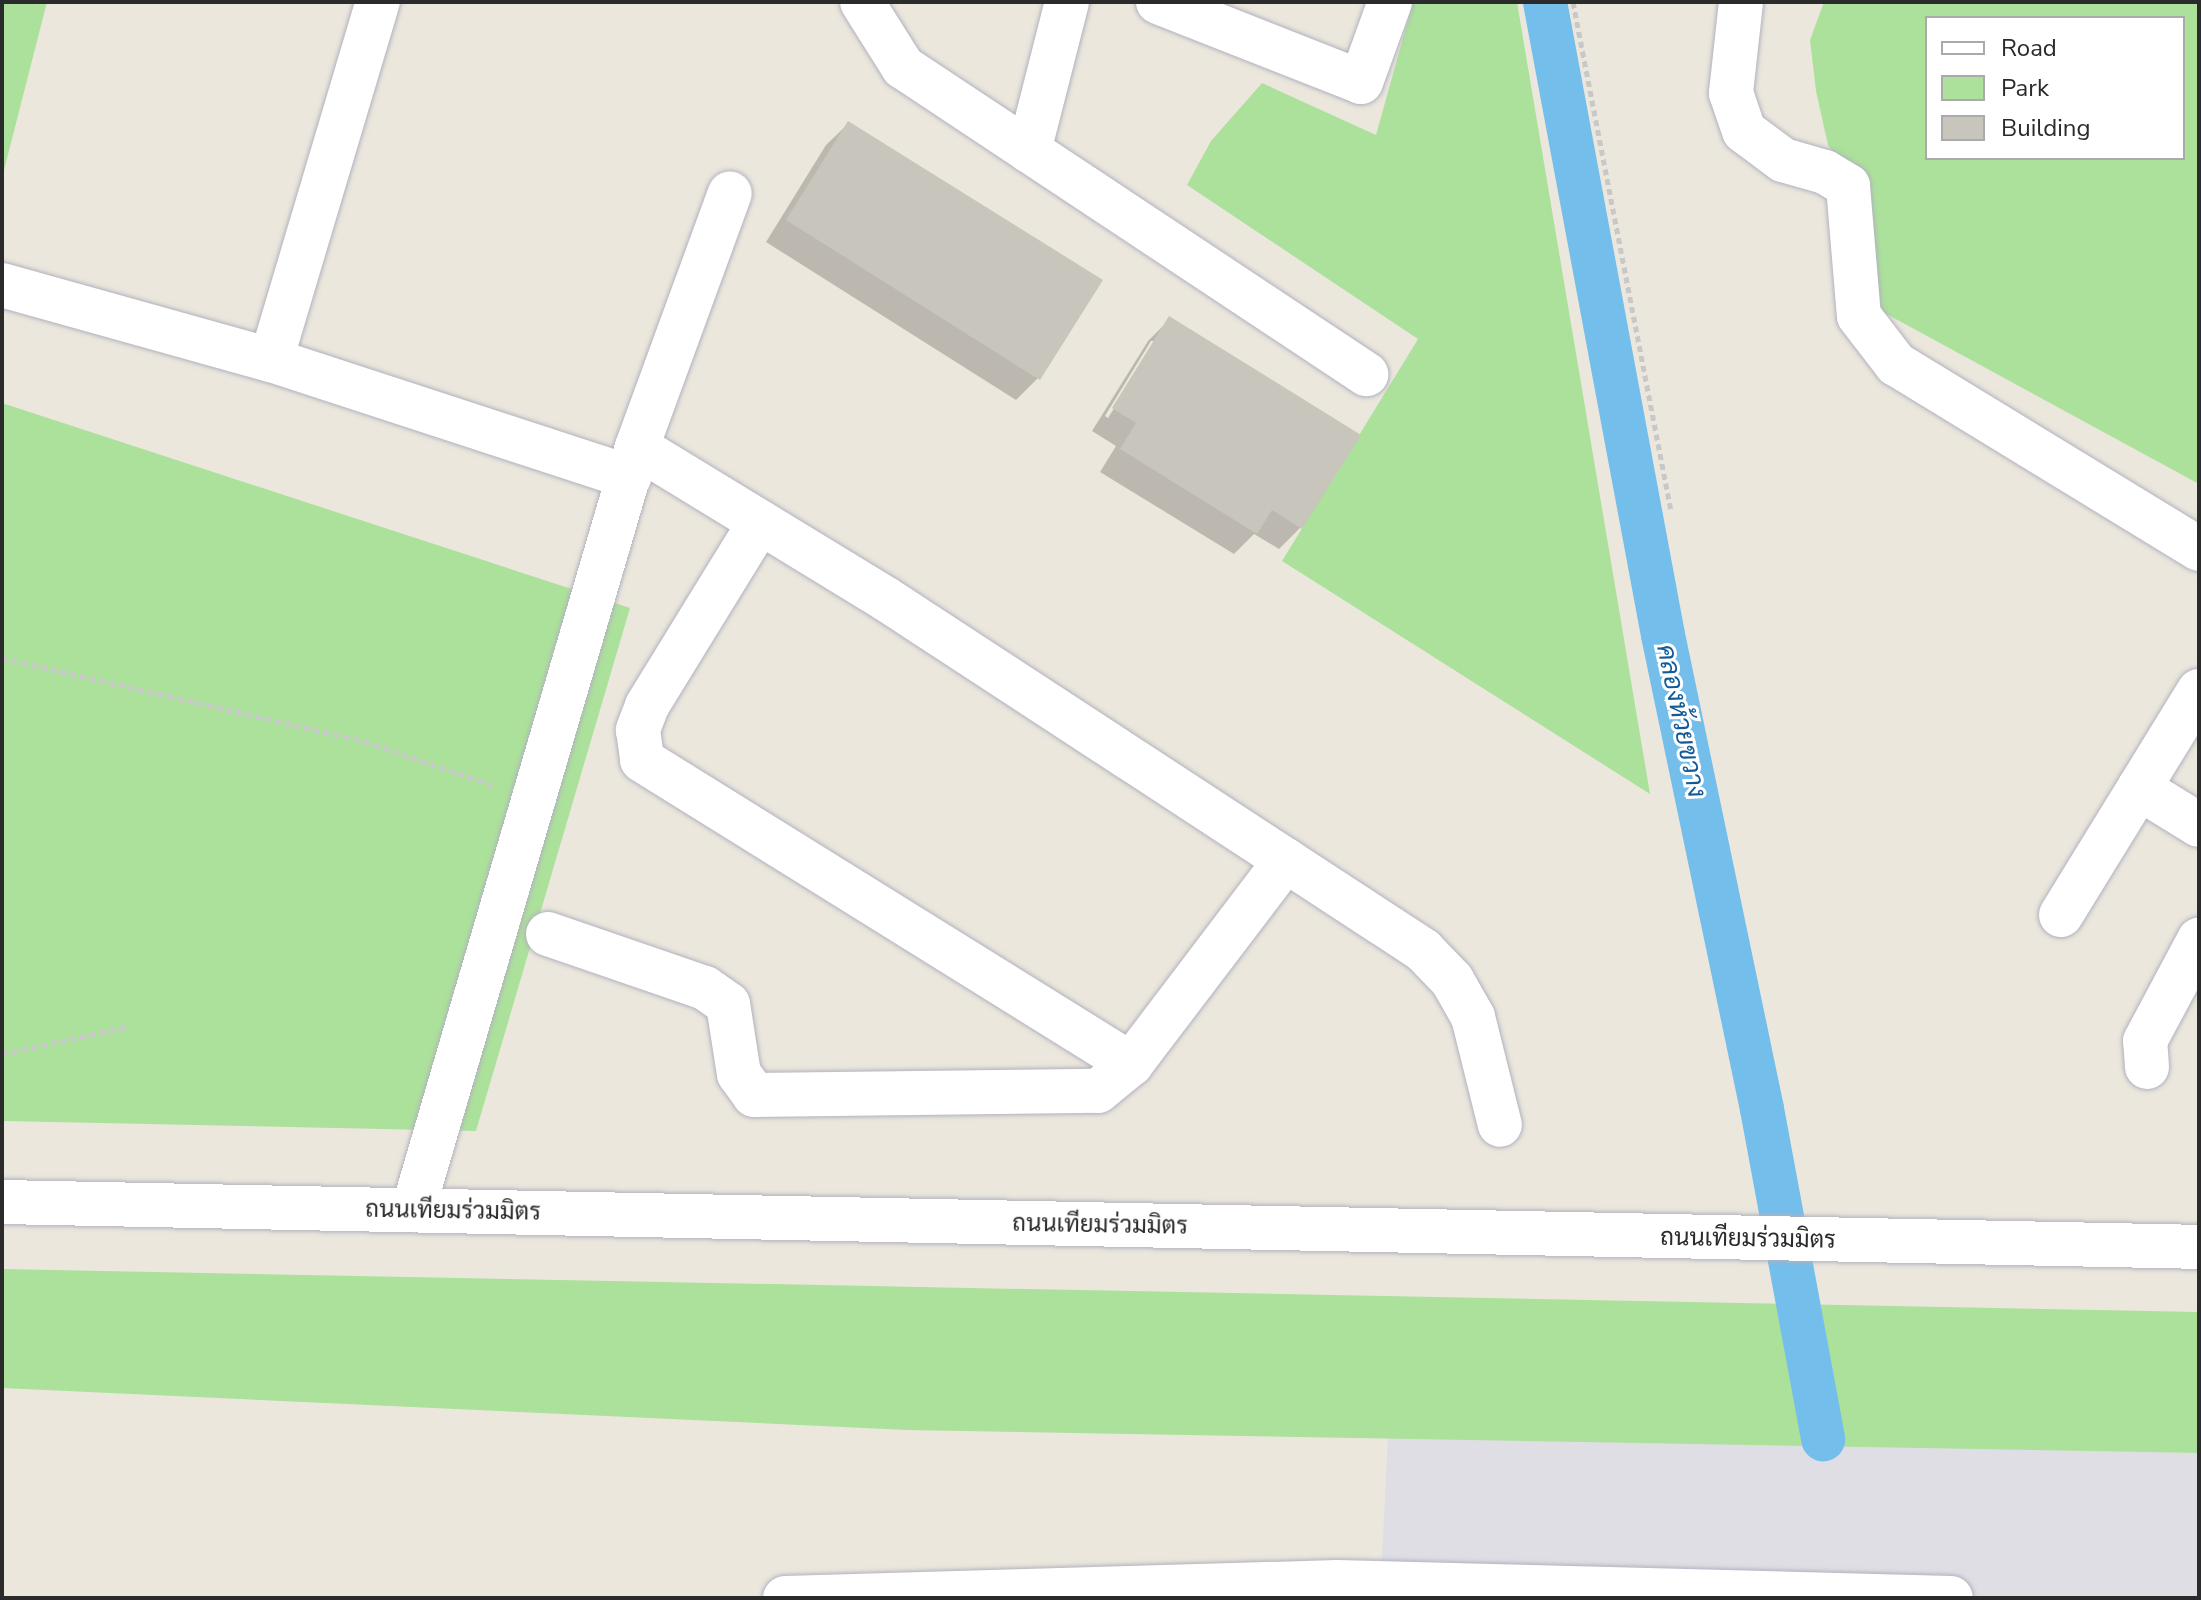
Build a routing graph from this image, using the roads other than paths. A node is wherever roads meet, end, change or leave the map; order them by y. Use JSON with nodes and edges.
{"nodes":[{"id":1,"x":378,"y":2,"type":"edge"},
{"id":2,"x":862,"y":2,"type":"edge"},
{"id":3,"x":1067,"y":2,"type":"edge"},
{"id":4,"x":1158,"y":2,"type":"edge"},
{"id":5,"x":1390,"y":2,"type":"edge"},
{"id":6,"x":1741,"y":2,"type":"edge"},
{"id":7,"x":1029,"y":151,"type":"junction"},
{"id":8,"x":730,"y":193,"type":"dead end"},
{"id":9,"x":2,"y":285,"type":"edge"},
{"id":10,"x":271,"y":360,"type":"junction"},
{"id":11,"x":1366,"y":374,"type":"dead end"},
{"id":12,"x":633,"y":462,"type":"junction"},
{"id":13,"x":760,"y":522,"type":"junction"},
{"id":14,"x":2199,"y":549,"type":"edge"},
{"id":15,"x":2199,"y":691,"type":"edge"},
{"id":16,"x":2139,"y":788,"type":"junction"},
{"id":17,"x":2199,"y":825,"type":"edge"},
{"id":18,"x":1286,"y":860,"type":"junction"},
{"id":19,"x":2061,"y":915,"type":"dead end"},
{"id":20,"x":548,"y":934,"type":"dead end"},
{"id":21,"x":2199,"y":940,"type":"edge"},
{"id":22,"x":1131,"y":1064,"type":"junction"},
{"id":23,"x":2147,"y":1067,"type":"dead end"},
{"id":24,"x":1500,"y":1125,"type":"dead end"},
{"id":25,"x":2,"y":1202,"type":"edge"},
{"id":26,"x":413,"y":1210,"type":"junction"},
{"id":27,"x":2199,"y":1247,"type":"edge"},
{"id":28,"x":785,"y":1598,"type":"edge"},
{"id":29,"x":1951,"y":1598,"type":"edge"}],
"edges":[{"from":1,"to":10,"type":"street"},
{"from":2,"to":7,"type":"street"},
{"from":3,"to":7,"type":"street"},
{"from":4,"to":5,"type":"street"},
{"from":6,"to":14,"type":"street"},
{"from":7,"to":11,"type":"street"},
{"from":8,"to":12,"type":"street"},
{"from":9,"to":10,"type":"street"},
{"from":10,"to":12,"type":"street"},
{"from":12,"to":13,"type":"street"},
{"from":12,"to":26,"type":"street"},
{"from":13,"to":18,"type":"street"},
{"from":13,"to":22,"type":"street"},
{"from":15,"to":16,"type":"street"},
{"from":16,"to":17,"type":"street"},
{"from":16,"to":19,"type":"street"},
{"from":18,"to":22,"type":"street"},
{"from":18,"to":24,"type":"street"},
{"from":20,"to":22,"type":"street"},
{"from":21,"to":23,"type":"street"},
{"from":25,"to":26,"type":"street","name":"ถนนเทียมร่วมมิตร"},
{"from":26,"to":27,"type":"street","name":"ถนนเทียมร่วมมิตร"},
{"from":28,"to":29,"type":"street"}]}
